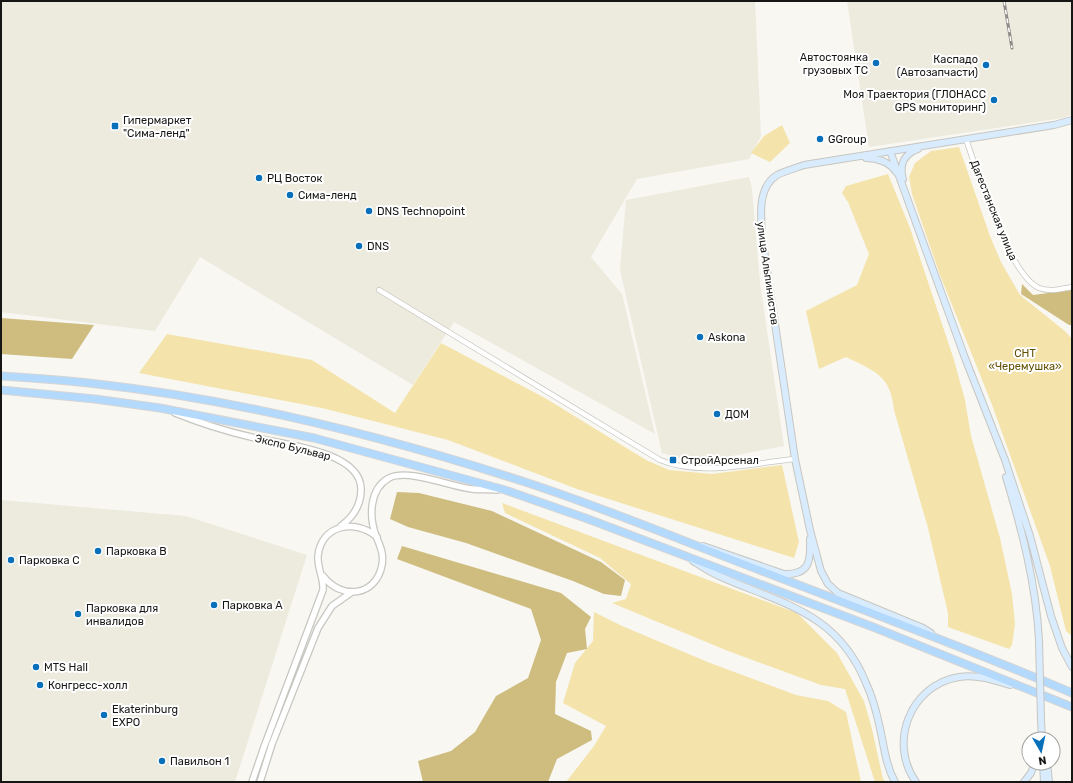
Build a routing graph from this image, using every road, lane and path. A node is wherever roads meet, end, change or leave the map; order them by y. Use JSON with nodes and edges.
{"nodes":[{"id":1,"x":1072,"y":120,"type":"edge"},
{"id":2,"x":966,"y":139,"type":"junction"},
{"id":3,"x":939,"y":143,"type":"junction"},
{"id":4,"x":890,"y":151,"type":"junction"},
{"id":5,"x":846,"y":159,"type":"junction"},
{"id":6,"x":902,"y":185,"type":"junction"},
{"id":7,"x":909,"y":202,"type":"junction"},
{"id":8,"x":1072,"y":287,"type":"edge"},
{"id":9,"x":379,"y":290,"type":"dead end"},
{"id":10,"x":1,"y":376,"type":"edge"},
{"id":11,"x":1,"y":390,"type":"edge"},
{"id":12,"x":166,"y":409,"type":"junction"},
{"id":13,"x":990,"y":422,"type":"junction"},
{"id":14,"x":796,"y":459,"type":"junction"},
{"id":15,"x":505,"y":490,"type":"junction"},
{"id":16,"x":340,"y":527,"type":"junction"},
{"id":17,"x":810,"y":530,"type":"junction"},
{"id":18,"x":376,"y":537,"type":"junction"},
{"id":19,"x":685,"y":542,"type":"junction"},
{"id":20,"x":686,"y":557,"type":"junction"},
{"id":21,"x":320,"y":570,"type":"junction"},
{"id":22,"x":352,"y":592,"type":"junction"},
{"id":23,"x":941,"y":640,"type":"junction"},
{"id":24,"x":1072,"y":667,"type":"edge"},
{"id":25,"x":1040,"y":693,"type":"junction"},
{"id":26,"x":1072,"y":693,"type":"edge"},
{"id":27,"x":1072,"y":707,"type":"edge"},
{"id":28,"x":1041,"y":721,"type":"junction"},
{"id":29,"x":1039,"y":731,"type":"edge"},
{"id":30,"x":1042,"y":731,"type":"edge"},
{"id":31,"x":1032,"y":771,"type":"edge"},
{"id":32,"x":1043,"y":771,"type":"edge"},
{"id":33,"x":1048,"y":771,"type":"edge"},
{"id":34,"x":252,"y":782,"type":"edge"},
{"id":35,"x":260,"y":782,"type":"edge"},
{"id":36,"x":895,"y":782,"type":"edge"},
{"id":37,"x":916,"y":782,"type":"edge"},
{"id":38,"x":1024,"y":782,"type":"edge"},
{"id":39,"x":1044,"y":782,"type":"edge"},
{"id":40,"x":1049,"y":782,"type":"edge"}],
"edges":[{"from":1,"to":2,"type":"main road","name":"улица Альпинистов"},
{"from":2,"to":3,"type":"main road","name":"улица Альпинистов"},
{"from":2,"to":8,"type":"street","name":"Дагестанская улица"},
{"from":3,"to":4,"type":"main road","name":"улица Альпинистов"},
{"from":3,"to":7,"type":"main road"},
{"from":4,"to":5,"type":"main road","name":"улица Альпинистов"},
{"from":4,"to":6,"type":"main road"},
{"from":5,"to":6,"type":"main road"},
{"from":5,"to":14,"type":"main road","name":"улица Альпинистов"},
{"from":6,"to":7,"type":"main road"},
{"from":7,"to":13,"type":"main road"},
{"from":9,"to":14,"type":"street"},
{"from":10,"to":19,"type":"main road"},
{"from":11,"to":12,"type":"main road"},
{"from":12,"to":15,"type":"main road"},
{"from":12,"to":16,"type":"street","name":"Экспо Бульвар"},
{"from":13,"to":24,"type":"main road"},
{"from":13,"to":28,"type":"main road","bridge":true},
{"from":14,"to":17,"type":"main road","name":"улица Альпинистов"},
{"from":15,"to":18,"type":"street"},
{"from":15,"to":20,"type":"main road"},
{"from":16,"to":18,"type":"street"},
{"from":16,"to":21,"type":"street","name":"Экспо Бульвар"},
{"from":17,"to":19,"type":"main road"},
{"from":17,"to":23,"type":"main road"},
{"from":18,"to":22,"type":"street"},
{"from":19,"to":23,"type":"main road"},
{"from":20,"to":25,"type":"main road"},
{"from":20,"to":36,"type":"main road"},
{"from":21,"to":22,"type":"street"},
{"from":21,"to":34,"type":"street","name":"Экспо Бульвар"},
{"from":22,"to":35,"type":"street"},
{"from":23,"to":26,"type":"main road"},
{"from":25,"to":27,"type":"main road"},
{"from":25,"to":37,"type":"main road"},
{"from":28,"to":29,"type":"main road"},
{"from":28,"to":30,"type":"main road"},
{"from":31,"to":38,"type":"main road"},
{"from":32,"to":39,"type":"main road"},
{"from":33,"to":40,"type":"main road"}]}
